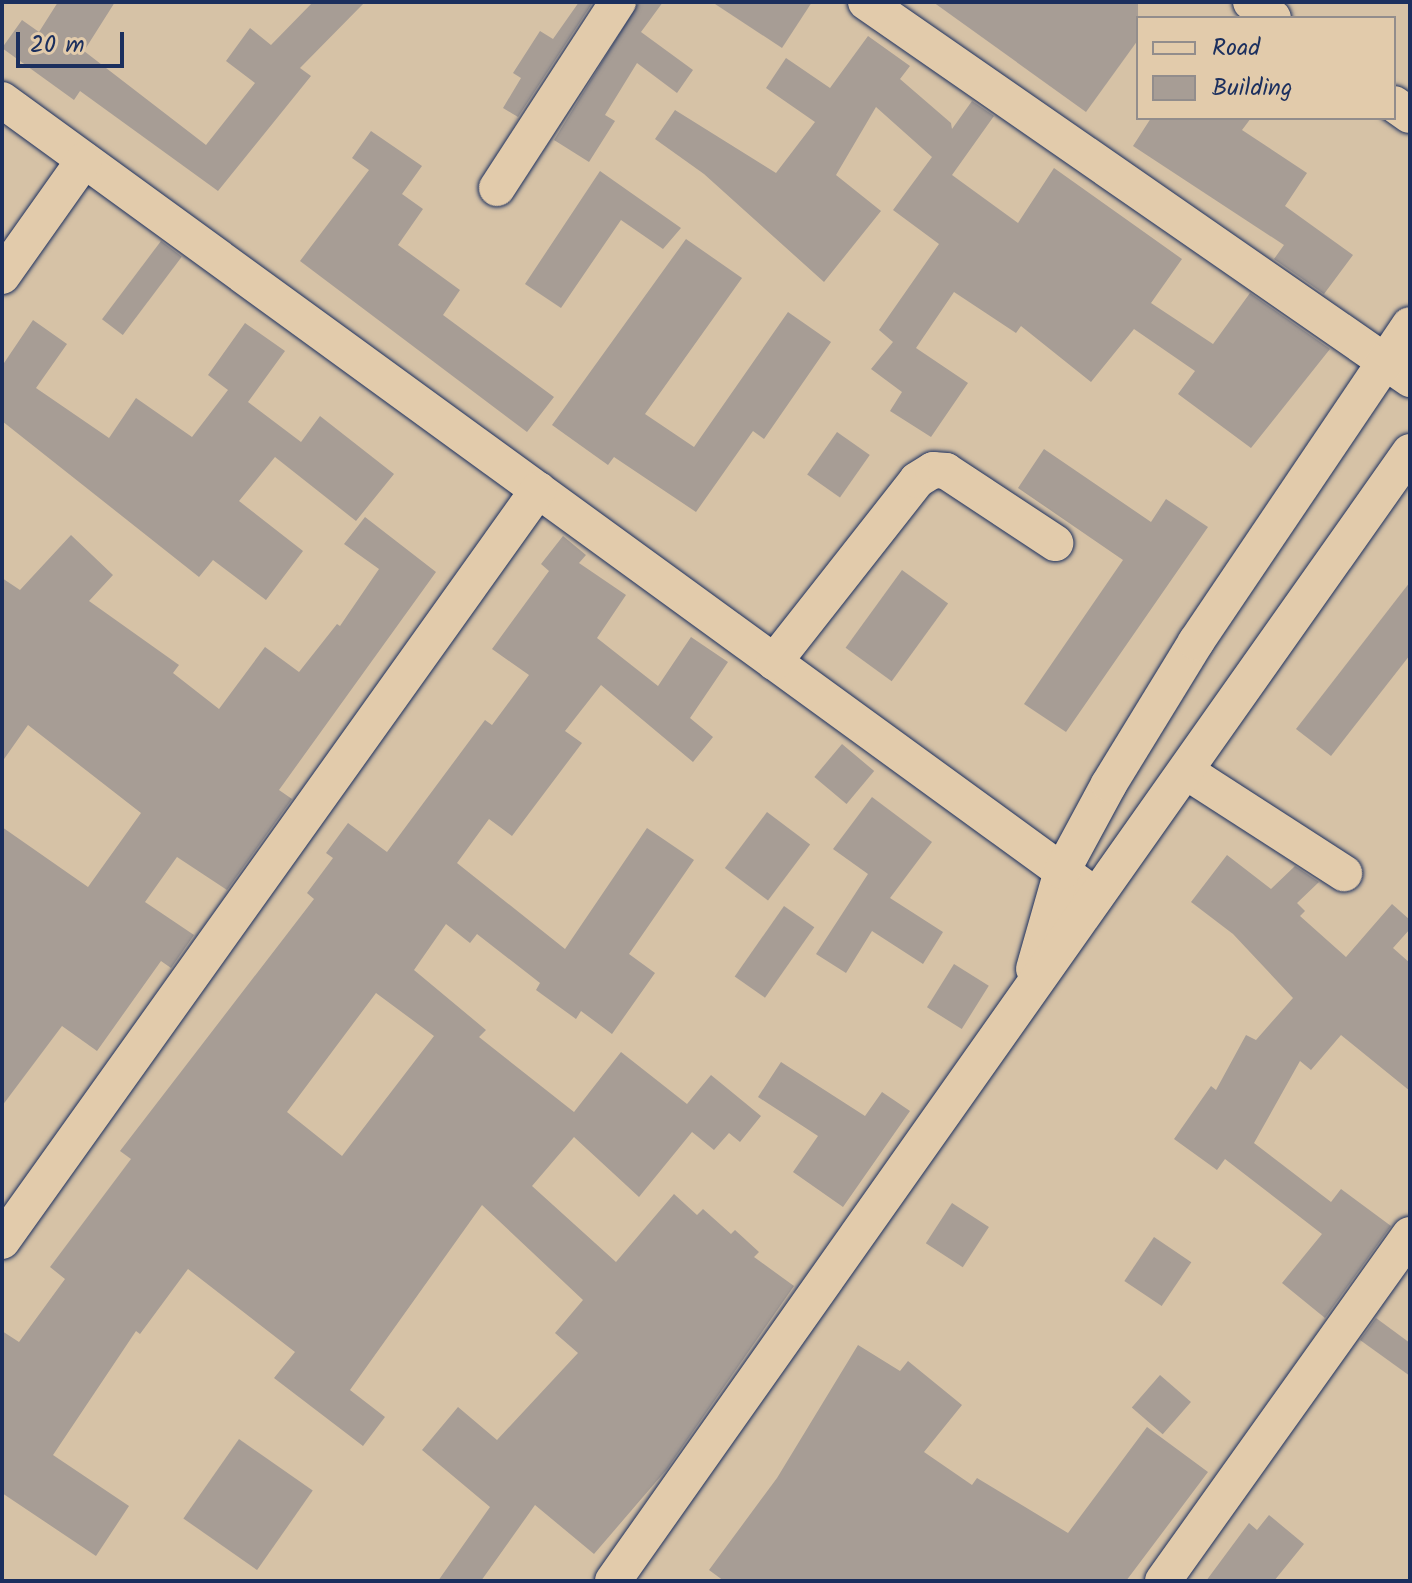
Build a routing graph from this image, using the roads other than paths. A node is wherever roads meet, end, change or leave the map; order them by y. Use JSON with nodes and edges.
{"nodes":[{"id":1,"x":618,"y":2,"type":"edge"},
{"id":2,"x":866,"y":2,"type":"edge"},
{"id":3,"x":1251,"y":2,"type":"edge"},
{"id":4,"x":1270,"y":16,"type":"edge"},
{"id":5,"x":2,"y":100,"type":"edge"},
{"id":6,"x":84,"y":160,"type":"junction"},
{"id":7,"x":497,"y":188,"type":"dead end"},
{"id":8,"x":2,"y":276,"type":"edge"},
{"id":9,"x":1410,"y":325,"type":"edge"},
{"id":10,"x":1398,"y":371,"type":"edge"},
{"id":11,"x":1410,"y":452,"type":"edge"},
{"id":12,"x":538,"y":490,"type":"junction"},
{"id":13,"x":1055,"y":543,"type":"dead end"},
{"id":14,"x":774,"y":662,"type":"junction"},
{"id":15,"x":1187,"y":772,"type":"junction"},
{"id":16,"x":1062,"y":871,"type":"junction"},
{"id":17,"x":1344,"y":873,"type":"dead end"},
{"id":18,"x":1096,"y":896,"type":"junction"},
{"id":19,"x":1027,"y":994,"type":"junction"},
{"id":20,"x":1410,"y":1235,"type":"edge"},
{"id":21,"x":2,"y":1241,"type":"edge"},
{"id":22,"x":628,"y":1576,"type":"edge"},
{"id":23,"x":1163,"y":1581,"type":"edge"}],
"edges":[{"from":1,"to":7,"type":"street"},
{"from":2,"to":10,"type":"street"},
{"from":3,"to":4,"type":"street"},
{"from":5,"to":6,"type":"street"},
{"from":6,"to":8,"type":"street"},
{"from":6,"to":12,"type":"street"},
{"from":9,"to":10,"type":"street"},
{"from":10,"to":16,"type":"street"},
{"from":11,"to":15,"type":"street"},
{"from":12,"to":14,"type":"street"},
{"from":12,"to":21,"type":"street"},
{"from":13,"to":14,"type":"street"},
{"from":14,"to":16,"type":"street"},
{"from":15,"to":17,"type":"street"},
{"from":15,"to":18,"type":"street"},
{"from":16,"to":18,"type":"street"},
{"from":16,"to":19,"type":"street"},
{"from":18,"to":19,"type":"street"},
{"from":19,"to":22,"type":"street"},
{"from":20,"to":23,"type":"street"}]}
